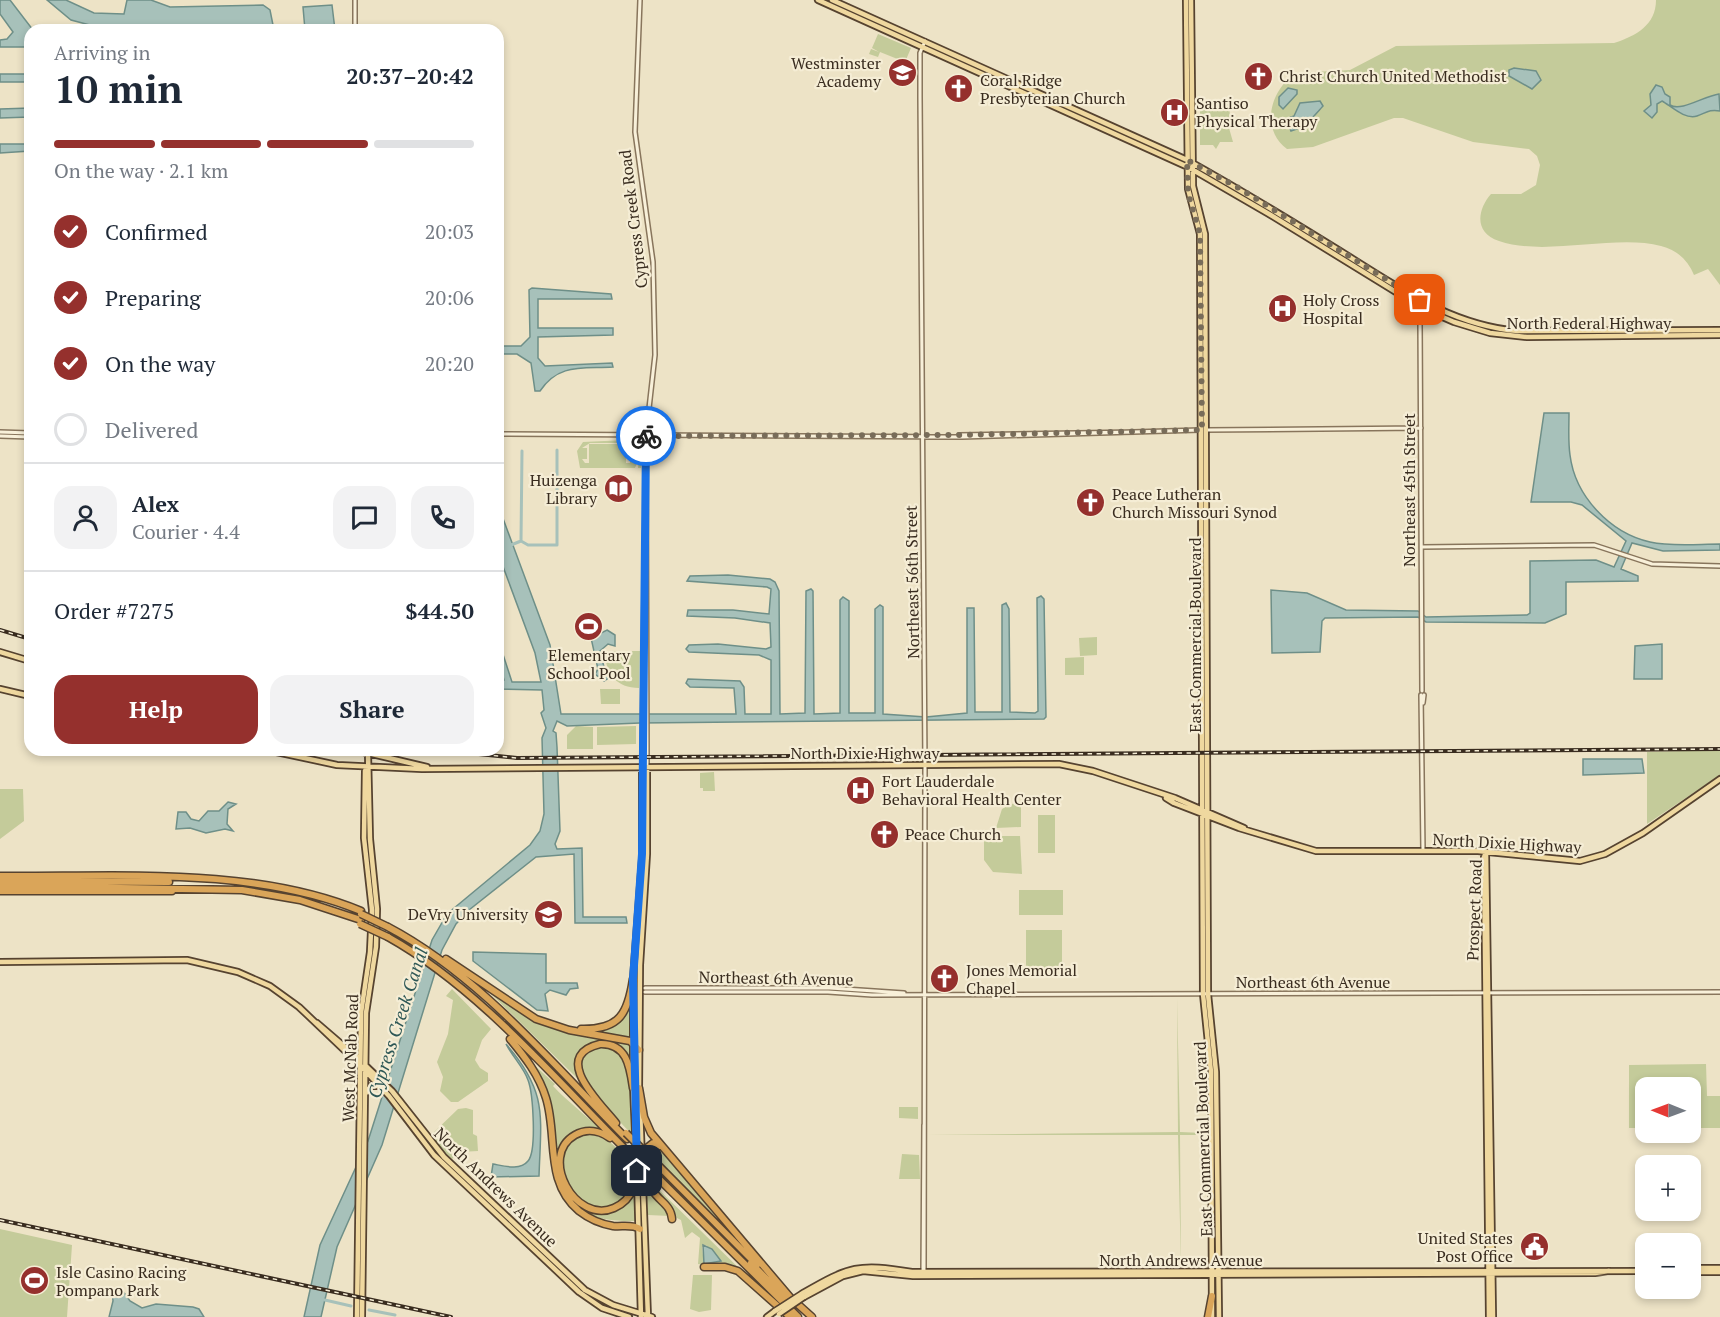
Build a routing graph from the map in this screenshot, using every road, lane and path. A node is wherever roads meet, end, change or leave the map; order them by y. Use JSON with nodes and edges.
{"nodes":[{"id":1,"x":355,"y":0,"type":"edge"},
{"id":2,"x":640,"y":0,"type":"edge"},
{"id":3,"x":818,"y":0,"type":"edge"},
{"id":4,"x":832,"y":0,"type":"edge"},
{"id":5,"x":1186,"y":0,"type":"edge"},
{"id":6,"x":1191,"y":0,"type":"edge"},
{"id":7,"x":1188,"y":14,"type":"junction"},
{"id":8,"x":867,"y":19,"type":"junction"},
{"id":9,"x":355,"y":24,"type":"edge"},
{"id":10,"x":923,"y":44,"type":"junction"},
{"id":11,"x":1001,"y":75,"type":"junction"},
{"id":12,"x":993,"y":78,"type":"junction"},
{"id":13,"x":1014,"y":81,"type":"junction"},
{"id":14,"x":1005,"y":83,"type":"junction"},
{"id":15,"x":1187,"y":94,"type":"junction"},
{"id":16,"x":1191,"y":100,"type":"junction"},
{"id":17,"x":1064,"y":103,"type":"junction"},
{"id":18,"x":1057,"y":106,"type":"junction"},
{"id":19,"x":1074,"y":108,"type":"junction"},
{"id":20,"x":1067,"y":111,"type":"junction"},
{"id":21,"x":1187,"y":151,"type":"junction"},
{"id":22,"x":1179,"y":155,"type":"junction"},
{"id":23,"x":1190,"y":161,"type":"junction"},
{"id":24,"x":1190,"y":168,"type":"junction"},
{"id":25,"x":1202,"y":175,"type":"junction"},
{"id":26,"x":1193,"y":180,"type":"junction"},
{"id":27,"x":1278,"y":212,"type":"junction"},
{"id":28,"x":1269,"y":214,"type":"junction"},
{"id":29,"x":1305,"y":233,"type":"junction"},
{"id":30,"x":1402,"y":289,"type":"junction"},
{"id":31,"x":1393,"y":290,"type":"junction"},
{"id":32,"x":1424,"y":306,"type":"junction"},
{"id":33,"x":1642,"y":330,"type":"junction"},
{"id":34,"x":1679,"y":330,"type":"junction"},
{"id":35,"x":1574,"y":331,"type":"junction"},
{"id":36,"x":1720,"y":333,"type":"edge"},
{"id":37,"x":1569,"y":336,"type":"junction"},
{"id":38,"x":1634,"y":336,"type":"junction"},
{"id":39,"x":1671,"y":336,"type":"junction"},
{"id":40,"x":1201,"y":339,"type":"junction"},
{"id":41,"x":1206,"y":348,"type":"junction"},
{"id":42,"x":1421,"y":428,"type":"junction"},
{"id":43,"x":1204,"y":430,"type":"junction"},
{"id":44,"x":0,"y":434,"type":"edge"},
{"id":45,"x":504,"y":434,"type":"edge"},
{"id":46,"x":24,"y":435,"type":"edge"},
{"id":47,"x":646,"y":435,"type":"junction"},
{"id":48,"x":922,"y":435,"type":"junction"},
{"id":49,"x":1422,"y":547,"type":"junction"},
{"id":50,"x":1720,"y":566,"type":"edge"},
{"id":51,"x":1204,"y":637,"type":"junction"},
{"id":52,"x":0,"y":652,"type":"edge"},
{"id":53,"x":24,"y":659,"type":"edge"},
{"id":54,"x":0,"y":689,"type":"edge"},
{"id":55,"x":1202,"y":694,"type":"junction"},
{"id":56,"x":24,"y":695,"type":"edge"},
{"id":57,"x":1207,"y":711,"type":"junction"},
{"id":58,"x":295,"y":756,"type":"edge"},
{"id":59,"x":368,"y":756,"type":"edge"},
{"id":60,"x":378,"y":756,"type":"edge"},
{"id":61,"x":925,"y":765,"type":"junction"},
{"id":62,"x":368,"y":766,"type":"junction"},
{"id":63,"x":430,"y":767,"type":"junction"},
{"id":64,"x":646,"y":767,"type":"junction"},
{"id":65,"x":1718,"y":782,"type":"edge"},
{"id":66,"x":1202,"y":797,"type":"junction"},
{"id":67,"x":1166,"y":798,"type":"junction"},
{"id":68,"x":1194,"y":806,"type":"junction"},
{"id":69,"x":1204,"y":812,"type":"junction"},
{"id":70,"x":1218,"y":820,"type":"junction"},
{"id":71,"x":1244,"y":828,"type":"junction"},
{"id":72,"x":1207,"y":835,"type":"junction"},
{"id":73,"x":1423,"y":851,"type":"junction"},
{"id":74,"x":1486,"y":852,"type":"junction"},
{"id":75,"x":645,"y":854,"type":"junction"},
{"id":76,"x":1205,"y":871,"type":"junction"},
{"id":77,"x":0,"y":876,"type":"edge"},
{"id":78,"x":44,"y":876,"type":"junction"},
{"id":79,"x":0,"y":881,"type":"edge"},
{"id":80,"x":13,"y":881,"type":"junction"},
{"id":81,"x":0,"y":886,"type":"edge"},
{"id":82,"x":0,"y":891,"type":"edge"},
{"id":83,"x":361,"y":917,"type":"junction"},
{"id":84,"x":1205,"y":922,"type":"junction"},
{"id":85,"x":388,"y":930,"type":"junction"},
{"id":86,"x":422,"y":950,"type":"junction"},
{"id":87,"x":0,"y":962,"type":"edge"},
{"id":88,"x":444,"y":965,"type":"junction"},
{"id":89,"x":633,"y":979,"type":"junction"},
{"id":90,"x":645,"y":990,"type":"dead end"},
{"id":91,"x":1720,"y":992,"type":"edge"},
{"id":92,"x":925,"y":993,"type":"junction"},
{"id":93,"x":1205,"y":994,"type":"junction"},
{"id":94,"x":1486,"y":994,"type":"junction"},
{"id":95,"x":493,"y":1017,"type":"junction"},
{"id":96,"x":316,"y":1023,"type":"junction"},
{"id":97,"x":566,"y":1028,"type":"junction"},
{"id":98,"x":633,"y":1042,"type":"junction"},
{"id":99,"x":360,"y":1045,"type":"junction"},
{"id":100,"x":349,"y":1050,"type":"junction"},
{"id":101,"x":639,"y":1050,"type":"junction"},
{"id":102,"x":363,"y":1066,"type":"junction"},
{"id":103,"x":1213,"y":1074,"type":"junction"},
{"id":104,"x":383,"y":1086,"type":"junction"},
{"id":105,"x":636,"y":1088,"type":"junction"},
{"id":106,"x":365,"y":1094,"type":"junction"},
{"id":107,"x":616,"y":1123,"type":"junction"},
{"id":108,"x":1214,"y":1133,"type":"junction"},
{"id":109,"x":362,"y":1134,"type":"junction"},
{"id":110,"x":627,"y":1136,"type":"junction"},
{"id":111,"x":627,"y":1149,"type":"junction"},
{"id":112,"x":636,"y":1152,"type":"junction"},
{"id":113,"x":671,"y":1157,"type":"junction"},
{"id":114,"x":650,"y":1160,"type":"junction"},
{"id":115,"x":651,"y":1173,"type":"junction"},
{"id":116,"x":1214,"y":1204,"type":"junction"},
{"id":117,"x":672,"y":1219,"type":"dead end"},
{"id":118,"x":642,"y":1222,"type":"junction"},
{"id":119,"x":704,"y":1267,"type":"dead end"},
{"id":120,"x":1701,"y":1270,"type":"edge"},
{"id":121,"x":1720,"y":1270,"type":"edge"},
{"id":122,"x":1635,"y":1271,"type":"edge"},
{"id":123,"x":924,"y":1272,"type":"junction"},
{"id":124,"x":1490,"y":1272,"type":"junction"},
{"id":125,"x":1219,"y":1273,"type":"junction"},
{"id":126,"x":1212,"y":1274,"type":"junction"},
{"id":127,"x":804,"y":1295,"type":"junction"},
{"id":128,"x":1212,"y":1296,"type":"joint"},
{"id":129,"x":641,"y":1298,"type":"junction"},
{"id":130,"x":794,"y":1302,"type":"junction"},
{"id":131,"x":631,"y":1311,"type":"junction"},
{"id":132,"x":776,"y":1314,"type":"edge"},
{"id":133,"x":641,"y":1315,"type":"edge"},
{"id":134,"x":357,"y":1317,"type":"edge"},
{"id":135,"x":362,"y":1317,"type":"edge"},
{"id":136,"x":629,"y":1317,"type":"edge"},
{"id":137,"x":649,"y":1317,"type":"edge"},
{"id":138,"x":767,"y":1317,"type":"edge"},
{"id":139,"x":791,"y":1317,"type":"edge"},
{"id":140,"x":798,"y":1317,"type":"edge"},
{"id":141,"x":806,"y":1317,"type":"edge"},
{"id":142,"x":812,"y":1317,"type":"edge"},
{"id":143,"x":1210,"y":1317,"type":"edge"},
{"id":144,"x":1219,"y":1317,"type":"edge"},
{"id":145,"x":1491,"y":1317,"type":"edge"}],
"edges":[{"from":1,"to":9,"type":"street"},
{"from":2,"to":47,"type":"street","name":"Cypress Creek Road"},
{"from":3,"to":8,"type":"main road"},
{"from":4,"to":8,"type":"main road","name":"North Federal Highway"},
{"from":5,"to":7,"type":"main road","name":"East Commercial Boulevard"},
{"from":6,"to":7,"type":"main road","name":"East Commercial Boulevard"},
{"from":7,"to":15,"type":"main road","name":"East Commercial Boulevard"},
{"from":7,"to":16,"type":"main road","name":"East Commercial Boulevard"},
{"from":8,"to":10,"type":"main road","name":"North Federal Highway"},
{"from":8,"to":10,"type":"main road","name":"North Federal Highway"},
{"from":10,"to":11,"type":"main road","name":"North Federal Highway"},
{"from":10,"to":12,"type":"main road","name":"North Federal Highway"},
{"from":10,"to":48,"type":"street","name":"Northeast 56th Street"},
{"from":11,"to":12,"type":"main road"},
{"from":11,"to":13,"type":"main road","name":"North Federal Highway"},
{"from":12,"to":14,"type":"main road","name":"North Federal Highway"},
{"from":13,"to":14,"type":"main road"},
{"from":13,"to":17,"type":"main road","name":"North Federal Highway"},
{"from":14,"to":18,"type":"main road","name":"North Federal Highway"},
{"from":15,"to":16,"type":"main road"},
{"from":15,"to":21,"type":"main road","name":"East Commercial Boulevard"},
{"from":16,"to":23,"type":"main road","name":"East Commercial Boulevard"},
{"from":17,"to":18,"type":"main road"},
{"from":17,"to":19,"type":"main road","name":"North Federal Highway"},
{"from":18,"to":20,"type":"main road","name":"North Federal Highway"},
{"from":19,"to":20,"type":"main road"},
{"from":19,"to":22,"type":"main road","name":"North Federal Highway"},
{"from":20,"to":24,"type":"main road","name":"North Federal Highway"},
{"from":21,"to":22,"type":"main road"},
{"from":21,"to":23,"type":"main road","name":"East Commercial Boulevard"},
{"from":22,"to":23,"type":"main road","name":"North Federal Highway"},
{"from":23,"to":24,"type":"main road","name":"East Commercial Boulevard"},
{"from":23,"to":27,"type":"main road","name":"North Federal Highway"},
{"from":24,"to":25,"type":"main road","name":"North Federal Highway"},
{"from":24,"to":26,"type":"main road","name":"East Commercial Boulevard"},
{"from":24,"to":40,"type":"main road","name":"East Commercial Boulevard"},
{"from":25,"to":26,"type":"main road"},
{"from":25,"to":28,"type":"main road","name":"North Federal Highway"},
{"from":26,"to":41,"type":"main road","name":"East Commercial Boulevard"},
{"from":27,"to":28,"type":"main road"},
{"from":27,"to":29,"type":"main road","name":"North Federal Highway"},
{"from":28,"to":29,"type":"main road","name":"North Federal Highway"},
{"from":29,"to":30,"type":"main road","name":"North Federal Highway"},
{"from":29,"to":31,"type":"main road","name":"North Federal Highway"},
{"from":30,"to":31,"type":"main road"},
{"from":30,"to":32,"type":"main road","name":"North Federal Highway"},
{"from":31,"to":32,"type":"main road","name":"North Federal Highway"},
{"from":32,"to":35,"type":"main road","name":"North Federal Highway"},
{"from":32,"to":37,"type":"main road","name":"North Federal Highway"},
{"from":32,"to":42,"type":"street","name":"Northeast 45th Street"},
{"from":33,"to":34,"type":"main road","name":"North Federal Highway"},
{"from":33,"to":35,"type":"main road","name":"North Federal Highway"},
{"from":33,"to":38,"type":"main road"},
{"from":34,"to":36,"type":"main road","name":"North Federal Highway"},
{"from":34,"to":39,"type":"main road"},
{"from":35,"to":37,"type":"main road"},
{"from":36,"to":39,"type":"main road","name":"North Federal Highway"},
{"from":37,"to":38,"type":"main road","name":"North Federal Highway"},
{"from":38,"to":39,"type":"main road","name":"North Federal Highway"},
{"from":40,"to":41,"type":"main road"},
{"from":40,"to":43,"type":"main road","name":"East Commercial Boulevard"},
{"from":41,"to":43,"type":"main road","name":"East Commercial Boulevard"},
{"from":42,"to":43,"type":"street"},
{"from":42,"to":49,"type":"street","name":"Northeast 45th Street"},
{"from":43,"to":48,"type":"street"},
{"from":43,"to":51,"type":"main road","name":"East Commercial Boulevard"},
{"from":43,"to":51,"type":"main road","name":"East Commercial Boulevard"},
{"from":44,"to":46,"type":"street"},
{"from":45,"to":47,"type":"street"},
{"from":47,"to":48,"type":"street"},
{"from":47,"to":64,"type":"street","name":"Cypress Creek Road"},
{"from":48,"to":61,"type":"street","name":"Northeast 56th Street"},
{"from":49,"to":50,"type":"street"},
{"from":49,"to":73,"type":"street","name":"Northeast 45th Street"},
{"from":51,"to":55,"type":"main road","name":"East Commercial Boulevard"},
{"from":51,"to":57,"type":"main road","name":"East Commercial Boulevard"},
{"from":52,"to":53,"type":"main road"},
{"from":54,"to":56,"type":"main road"},
{"from":55,"to":57,"type":"main road"},
{"from":55,"to":66,"type":"main road","name":"East Commercial Boulevard"},
{"from":57,"to":69,"type":"main road","name":"East Commercial Boulevard"},
{"from":58,"to":62,"type":"main road"},
{"from":59,"to":62,"type":"main road","name":"West McNab Road"},
{"from":60,"to":63,"type":"main road"},
{"from":61,"to":64,"type":"main road","name":"North Dixie Highway"},
{"from":61,"to":67,"type":"main road","name":"North Dixie Highway"},
{"from":61,"to":92,"type":"street","name":"Northeast 56th Street"},
{"from":62,"to":63,"type":"main road"},
{"from":62,"to":99,"type":"main road","name":"West McNab Road"},
{"from":62,"to":102,"type":"main road","name":"West McNab Road"},
{"from":63,"to":64,"type":"main road","name":"North Dixie Highway"},
{"from":64,"to":75,"type":"main road"},
{"from":64,"to":75,"type":"main road"},
{"from":65,"to":74,"type":"main road","name":"North Dixie Highway"},
{"from":66,"to":68,"type":"main road"},
{"from":66,"to":69,"type":"main road","name":"East Commercial Boulevard"},
{"from":67,"to":68,"type":"main road","name":"North Dixie Highway"},
{"from":67,"to":69,"type":"main road","name":"North Dixie Highway"},
{"from":68,"to":69,"type":"main road","name":"North Dixie Highway"},
{"from":69,"to":70,"type":"main road","name":"North Dixie Highway"},
{"from":69,"to":71,"type":"main road","name":"North Dixie Highway"},
{"from":69,"to":72,"type":"main road","name":"East Commercial Boulevard"},
{"from":69,"to":76,"type":"main road","name":"East Commercial Boulevard"},
{"from":70,"to":71,"type":"main road","name":"North Dixie Highway"},
{"from":70,"to":72,"type":"main road"},
{"from":71,"to":73,"type":"main road","name":"North Dixie Highway"},
{"from":72,"to":76,"type":"main road","name":"East Commercial Boulevard"},
{"from":73,"to":74,"type":"main road","name":"North Dixie Highway"},
{"from":74,"to":94,"type":"main road","name":"Prospect Road"},
{"from":75,"to":89,"type":"main road"},
{"from":75,"to":101,"type":"main road"},
{"from":76,"to":84,"type":"main road","name":"East Commercial Boulevard"},
{"from":76,"to":84,"type":"main road","name":"East Commercial Boulevard"},
{"from":77,"to":78,"type":"highway"},
{"from":78,"to":80,"type":"highway"},
{"from":78,"to":83,"type":"highway"},
{"from":79,"to":80,"type":"highway"},
{"from":80,"to":83,"type":"highway"},
{"from":81,"to":83,"type":"highway"},
{"from":82,"to":83,"type":"highway"},
{"from":83,"to":85,"type":"highway","bridge":true},
{"from":83,"to":85,"type":"highway","bridge":true},
{"from":84,"to":93,"type":"main road","name":"East Commercial Boulevard"},
{"from":84,"to":93,"type":"main road","name":"East Commercial Boulevard"},
{"from":85,"to":86,"type":"highway"},
{"from":85,"to":86,"type":"highway"},
{"from":86,"to":88,"type":"highway"},
{"from":86,"to":88,"type":"highway"},
{"from":87,"to":96,"type":"main road","name":"North Andrews Avenue"},
{"from":88,"to":95,"type":"highway"},
{"from":88,"to":97,"type":"highway"},
{"from":88,"to":107,"type":"highway"},
{"from":88,"to":110,"type":"highway"},
{"from":88,"to":111,"type":"highway"},
{"from":89,"to":97,"type":"highway"},
{"from":89,"to":98,"type":"main road"},
{"from":90,"to":92,"type":"street","name":"Northeast 6th Avenue"},
{"from":91,"to":94,"type":"street","name":"Northeast 6th Avenue"},
{"from":92,"to":93,"type":"street","name":"Northeast 6th Avenue"},
{"from":92,"to":123,"type":"street","name":"Northeast 56th Street"},
{"from":93,"to":94,"type":"street","name":"Northeast 6th Avenue"},
{"from":93,"to":103,"type":"main road","name":"East Commercial Boulevard"},
{"from":93,"to":103,"type":"main road","name":"East Commercial Boulevard"},
{"from":94,"to":124,"type":"main road","name":"Prospect Road"},
{"from":95,"to":111,"type":"highway"},
{"from":95,"to":118,"type":"highway"},
{"from":96,"to":100,"type":"main road","name":"North Andrews Avenue"},
{"from":96,"to":102,"type":"main road","name":"North Andrews Avenue"},
{"from":97,"to":98,"type":"highway"},
{"from":98,"to":101,"type":"highway"},
{"from":98,"to":105,"type":"main road"},
{"from":99,"to":100,"type":"main road"},
{"from":99,"to":102,"type":"main road","name":"West McNab Road"},
{"from":100,"to":102,"type":"main road","name":"North Andrews Avenue"},
{"from":101,"to":105,"type":"main road"},
{"from":102,"to":104,"type":"main road","name":"North Andrews Avenue"},
{"from":102,"to":106,"type":"main road","name":"West McNab Road"},
{"from":102,"to":109,"type":"main road","name":"West McNab Road"},
{"from":103,"to":108,"type":"main road","name":"East Commercial Boulevard"},
{"from":103,"to":108,"type":"main road","name":"East Commercial Boulevard"},
{"from":104,"to":106,"type":"main road"},
{"from":104,"to":131,"type":"main road","name":"North Andrews Avenue"},
{"from":104,"to":136,"type":"main road","name":"North Andrews Avenue"},
{"from":105,"to":107,"type":"highway"},
{"from":105,"to":112,"type":"main road"},
{"from":105,"to":113,"type":"highway"},
{"from":105,"to":118,"type":"main road"},
{"from":106,"to":109,"type":"main road","name":"West McNab Road"},
{"from":107,"to":110,"type":"highway"},
{"from":108,"to":116,"type":"main road","name":"East Commercial Boulevard"},
{"from":108,"to":116,"type":"main road","name":"East Commercial Boulevard"},
{"from":109,"to":134,"type":"main road","name":"West McNab Road"},
{"from":109,"to":135,"type":"main road","name":"West McNab Road"},
{"from":110,"to":114,"type":"highway","bridge":true},
{"from":111,"to":112,"type":"highway"},
{"from":111,"to":115,"type":"highway","bridge":true},
{"from":112,"to":118,"type":"main road"},
{"from":113,"to":117,"type":"highway"},
{"from":113,"to":130,"type":"highway"},
{"from":114,"to":130,"type":"highway"},
{"from":114,"to":141,"type":"highway"},
{"from":115,"to":139,"type":"highway"},
{"from":115,"to":140,"type":"highway"},
{"from":116,"to":125,"type":"main road","name":"East Commercial Boulevard"},
{"from":116,"to":126,"type":"main road","name":"East Commercial Boulevard"},
{"from":118,"to":129,"type":"main road"},
{"from":118,"to":137,"type":"main road"},
{"from":119,"to":139,"type":"highway"},
{"from":120,"to":121,"type":"main road"},
{"from":122,"to":124,"type":"main road","name":"North Andrews Avenue"},
{"from":123,"to":126,"type":"main road","name":"North Andrews Avenue"},
{"from":123,"to":127,"type":"main road","name":"North Andrews Avenue"},
{"from":124,"to":125,"type":"main road","name":"North Andrews Avenue"},
{"from":124,"to":145,"type":"main road","name":"Prospect Road"},
{"from":125,"to":126,"type":"main road","name":"North Andrews Avenue"},
{"from":125,"to":144,"type":"main road","name":"East Commercial Boulevard"},
{"from":126,"to":127,"type":"main road","name":"North Andrews Avenue"},
{"from":126,"to":128,"type":"main road","name":"East Commercial Boulevard"},
{"from":127,"to":132,"type":"main road","name":"North Andrews Avenue","bridge":true},
{"from":128,"to":143,"type":"highway"},
{"from":129,"to":131,"type":"main road"},
{"from":129,"to":133,"type":"main road"},
{"from":130,"to":142,"type":"highway"},
{"from":131,"to":133,"type":"main road","name":"North Andrews Avenue"},
{"from":132,"to":138,"type":"main road","name":"North Andrews Avenue"},
{"from":133,"to":137,"type":"main road","name":"North Andrews Avenue"}]}
